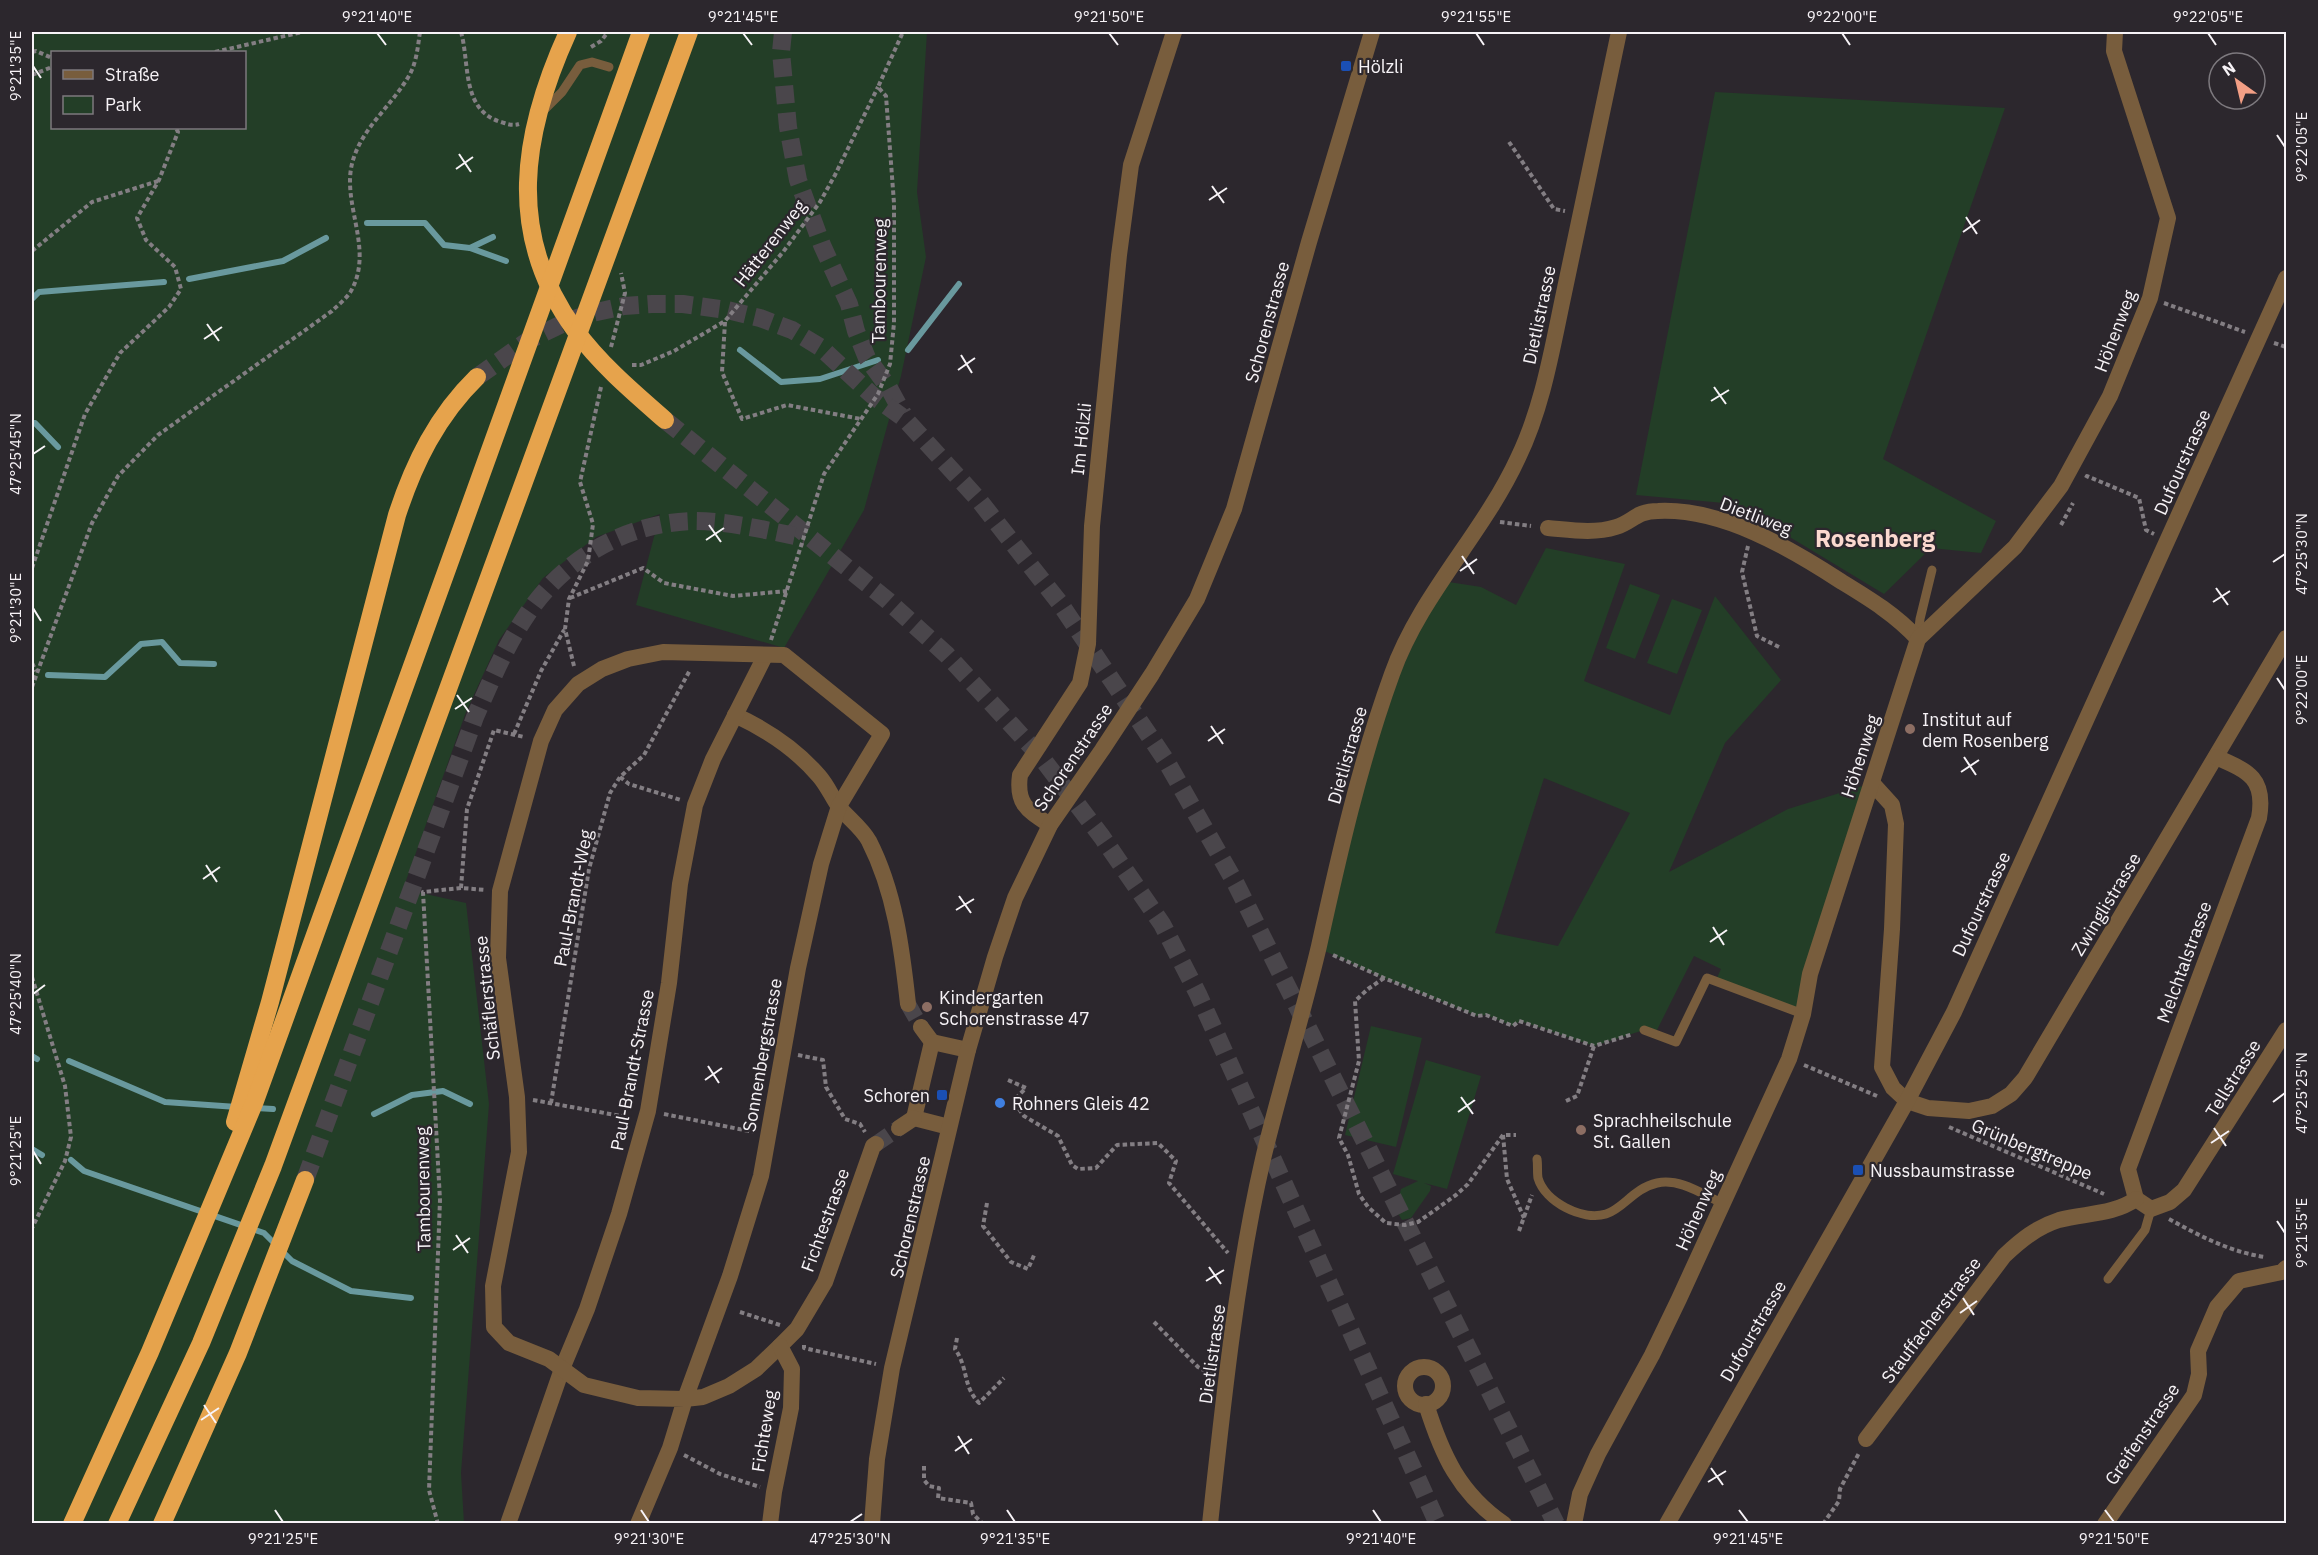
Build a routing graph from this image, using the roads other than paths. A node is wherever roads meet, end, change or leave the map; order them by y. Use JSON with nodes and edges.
{"nodes":[{"id":1,"x":568,"y":32,"type":"edge"},
{"id":2,"x":641,"y":32,"type":"edge"},
{"id":3,"x":689,"y":32,"type":"edge"},
{"id":4,"x":1174,"y":32,"type":"edge"},
{"id":5,"x":1372,"y":32,"type":"edge"},
{"id":6,"x":1618,"y":32,"type":"edge"},
{"id":7,"x":2115,"y":32,"type":"edge"},
{"id":8,"x":609,"y":67,"type":"dead end"},
{"id":9,"x":544,"y":110,"type":"road end"},
{"id":10,"x":2286,"y":278,"type":"edge"},
{"id":11,"x":477,"y":377,"type":"tunnel mouth"},
{"id":12,"x":665,"y":420,"type":"tunnel mouth"},
{"id":13,"x":1548,"y":528,"type":"road end"},
{"id":14,"x":1932,"y":570,"type":"dead end"},
{"id":15,"x":2286,"y":638,"type":"edge"},
{"id":16,"x":1918,"y":639,"type":"junction"},
{"id":17,"x":765,"y":656,"type":"junction"},
{"id":18,"x":735,"y":715,"type":"junction"},
{"id":19,"x":2216,"y":757,"type":"junction"},
{"id":20,"x":1872,"y":783,"type":"junction"},
{"id":21,"x":839,"y":806,"type":"junction"},
{"id":22,"x":1050,"y":825,"type":"junction"},
{"id":23,"x":908,"y":1004,"type":"tunnel mouth"},
{"id":24,"x":1803,"y":1014,"type":"junction"},
{"id":25,"x":921,"y":1027,"type":"tunnel mouth"},
{"id":26,"x":2286,"y":1029,"type":"edge"},
{"id":27,"x":1644,"y":1030,"type":"road end"},
{"id":28,"x":932,"y":1042,"type":"junction"},
{"id":29,"x":968,"y":1050,"type":"junction"},
{"id":30,"x":261,"y":1061,"type":"junction"},
{"id":31,"x":1907,"y":1101,"type":"junction"},
{"id":32,"x":914,"y":1118,"type":"junction"},
{"id":33,"x":949,"y":1127,"type":"junction"},
{"id":34,"x":898,"y":1128,"type":"tunnel mouth"},
{"id":35,"x":874,"y":1145,"type":"tunnel mouth"},
{"id":36,"x":1537,"y":1159,"type":"dead end"},
{"id":37,"x":305,"y":1180,"type":"tunnel mouth"},
{"id":38,"x":1722,"y":1203,"type":"junction"},
{"id":39,"x":2143,"y":1204,"type":"junction"},
{"id":40,"x":2281,"y":1263,"type":"edge"},
{"id":41,"x":2108,"y":1280,"type":"dead end"},
{"id":42,"x":780,"y":1346,"type":"junction"},
{"id":43,"x":562,"y":1369,"type":"junction"},
{"id":44,"x":685,"y":1399,"type":"junction"},
{"id":45,"x":1426,"y":1404,"type":"dead end"},
{"id":46,"x":1866,"y":1439,"type":"road end"},
{"id":47,"x":72,"y":1524,"type":"edge"},
{"id":48,"x":117,"y":1524,"type":"edge"},
{"id":49,"x":162,"y":1524,"type":"edge"},
{"id":50,"x":508,"y":1524,"type":"edge"},
{"id":51,"x":638,"y":1524,"type":"edge"},
{"id":52,"x":770,"y":1524,"type":"edge"},
{"id":53,"x":872,"y":1524,"type":"edge"},
{"id":54,"x":1210,"y":1524,"type":"edge"},
{"id":55,"x":1504,"y":1524,"type":"edge"},
{"id":56,"x":1574,"y":1524,"type":"edge"},
{"id":57,"x":1667,"y":1524,"type":"edge"},
{"id":58,"x":2105,"y":1524,"type":"edge"}],
"edges":[{"from":1,"to":12,"type":"highway"},
{"from":2,"to":30,"type":"highway"},
{"from":3,"to":48,"type":"highway"},
{"from":4,"to":22,"type":"street","name":"Im Hölzli"},
{"from":5,"to":22,"type":"street","name":"Schorenstrasse"},
{"from":6,"to":54,"type":"street","name":"Dietlistrasse"},
{"from":7,"to":16,"type":"street","name":"Höhenweg"},
{"from":8,"to":9,"type":"lane"},
{"from":10,"to":31,"type":"street","name":"Dufourstrasse"},
{"from":11,"to":30,"type":"highway"},
{"from":13,"to":16,"type":"street","name":"Dietliweg"},
{"from":14,"to":16,"type":"lane"},
{"from":15,"to":19,"type":"street","name":"Zwinglistrasse"},
{"from":16,"to":20,"type":"street","name":"Höhenweg"},
{"from":17,"to":18,"type":"street","name":"Paul-Brandt-Strasse"},
{"from":17,"to":21,"type":"street","name":"Sonnenbergstrasse"},
{"from":17,"to":43,"type":"street","name":"Schäflerstrasse"},
{"from":18,"to":21,"type":"street"},
{"from":18,"to":43,"type":"street","name":"Paul-Brandt-Strasse"},
{"from":19,"to":31,"type":"street","name":"Zwinglistrasse"},
{"from":19,"to":39,"type":"street","name":"Melchtalstrasse"},
{"from":20,"to":24,"type":"street","name":"Höhenweg"},
{"from":20,"to":31,"type":"street"},
{"from":21,"to":23,"type":"street"},
{"from":21,"to":44,"type":"street","name":"Sonnenbergstrasse"},
{"from":22,"to":29,"type":"street","name":"Schorenstrasse"},
{"from":24,"to":27,"type":"lane"},
{"from":24,"to":38,"type":"street","name":"Höhenweg"},
{"from":25,"to":28,"type":"street"},
{"from":26,"to":39,"type":"street","name":"Tellstrasse"},
{"from":28,"to":29,"type":"street"},
{"from":28,"to":32,"type":"street"},
{"from":29,"to":33,"type":"street","name":"Schorenstrasse"},
{"from":30,"to":47,"type":"highway"},
{"from":31,"to":57,"type":"street","name":"Dufourstrasse"},
{"from":32,"to":33,"type":"street"},
{"from":32,"to":34,"type":"street"},
{"from":33,"to":53,"type":"street","name":"Schorenstrasse"},
{"from":35,"to":42,"type":"street","name":"Fichtestrasse"},
{"from":36,"to":38,"type":"lane"},
{"from":37,"to":49,"type":"highway"},
{"from":38,"to":56,"type":"street","name":"Höhenweg"},
{"from":39,"to":41,"type":"lane"},
{"from":39,"to":46,"type":"street","name":"Stauffacherstrasse"},
{"from":40,"to":58,"type":"street","name":"Greifenstrasse"},
{"from":42,"to":44,"type":"street","name":"Fichtestrasse"},
{"from":42,"to":52,"type":"street","name":"Fichteweg"},
{"from":43,"to":44,"type":"street","name":"Fichtestrasse"},
{"from":43,"to":50,"type":"street","name":"Paul-Brandt-Strasse"},
{"from":44,"to":51,"type":"street","name":"Sonnenbergstrasse"},
{"from":45,"to":55,"type":"street"}]}
